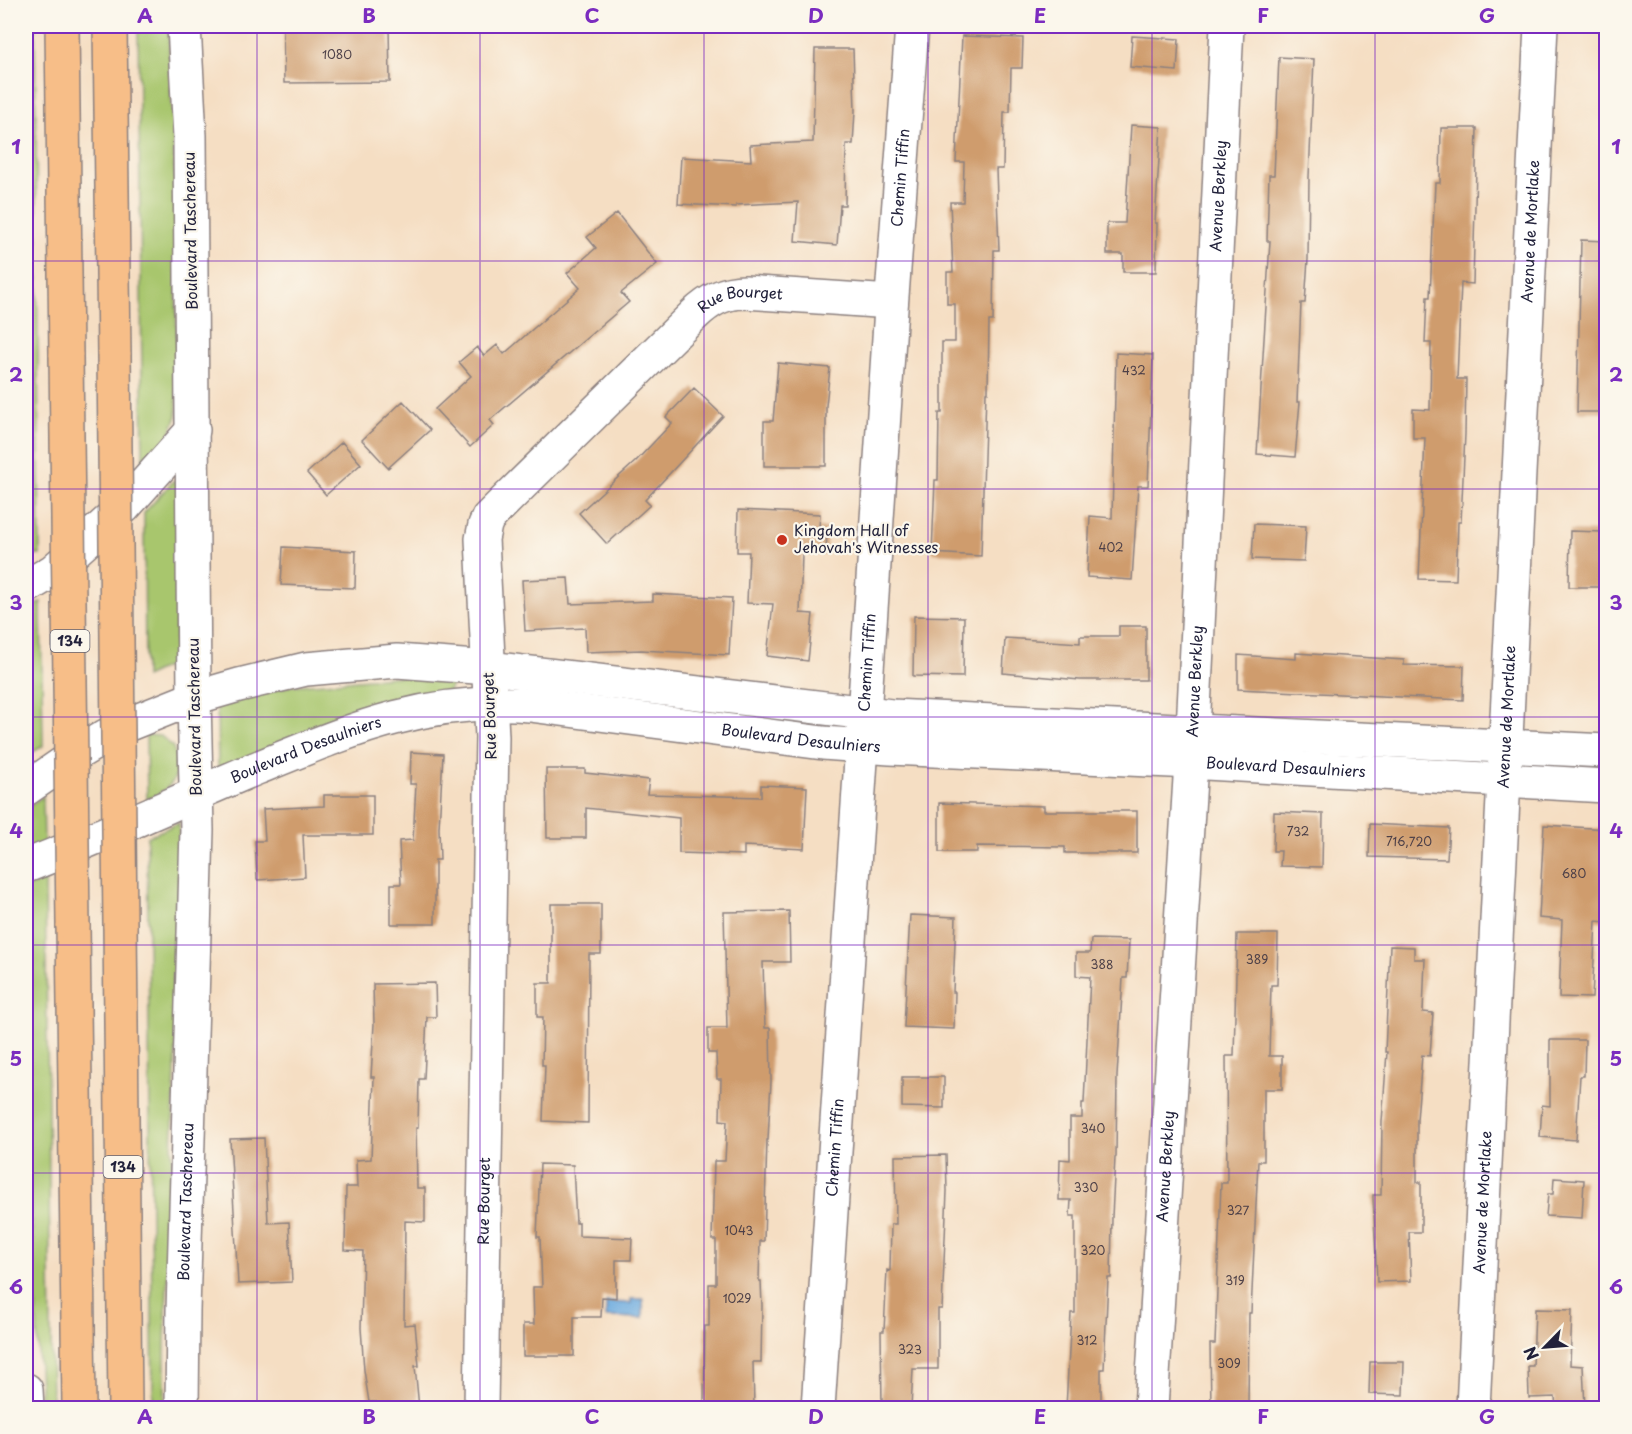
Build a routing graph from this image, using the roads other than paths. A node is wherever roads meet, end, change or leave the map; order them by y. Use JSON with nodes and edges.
{"nodes":[{"id":1,"x":62,"y":26,"type":"edge"},
{"id":2,"x":110,"y":26,"type":"edge"},
{"id":3,"x":184,"y":26,"type":"edge"},
{"id":4,"x":912,"y":26,"type":"edge"},
{"id":5,"x":1227,"y":26,"type":"edge"},
{"id":6,"x":1541,"y":26,"type":"edge"},
{"id":7,"x":891,"y":302,"type":"junction"},
{"id":8,"x":193,"y":430,"type":"junction"},
{"id":9,"x":26,"y":587,"type":"edge"},
{"id":10,"x":489,"y":668,"type":"junction"},
{"id":11,"x":194,"y":698,"type":"junction"},
{"id":12,"x":491,"y":704,"type":"junction"},
{"id":13,"x":864,"y":714,"type":"junction"},
{"id":14,"x":1192,"y":730,"type":"junction"},
{"id":15,"x":863,"y":746,"type":"junction"},
{"id":16,"x":1507,"y":746,"type":"junction"},
{"id":17,"x":1606,"y":751,"type":"edge"},
{"id":18,"x":1190,"y":762,"type":"junction"},
{"id":19,"x":1504,"y":781,"type":"junction"},
{"id":20,"x":1606,"y":786,"type":"edge"},
{"id":21,"x":26,"y":789,"type":"edge"},
{"id":22,"x":196,"y":794,"type":"junction"},
{"id":23,"x":26,"y":866,"type":"edge"},
{"id":24,"x":26,"y":1390,"type":"edge"},
{"id":25,"x":27,"y":1408,"type":"edge"},
{"id":26,"x":79,"y":1408,"type":"edge"},
{"id":27,"x":125,"y":1408,"type":"edge"},
{"id":28,"x":182,"y":1408,"type":"edge"},
{"id":29,"x":481,"y":1408,"type":"edge"},
{"id":30,"x":818,"y":1408,"type":"edge"},
{"id":31,"x":1151,"y":1408,"type":"edge"},
{"id":32,"x":1473,"y":1408,"type":"edge"}],
"edges":[{"from":1,"to":26,"type":"highway","number":"134","bridge":true},
{"from":2,"to":27,"type":"highway","number":"134","bridge":true},
{"from":3,"to":8,"type":"street","name":"Boulevard Taschereau"},
{"from":4,"to":7,"type":"street","name":"Chemin Tiffin"},
{"from":5,"to":14,"type":"street","name":"Avenue Berkley"},
{"from":6,"to":16,"type":"street","name":"Avenue de Mortlake"},
{"from":7,"to":10,"type":"street","name":"Rue Bourget"},
{"from":7,"to":13,"type":"street","name":"Chemin Tiffin"},
{"from":8,"to":9,"type":"street"},
{"from":8,"to":11,"type":"street","name":"Boulevard Taschereau"},
{"from":10,"to":11,"type":"street","name":"Boulevard Desaulniers"},
{"from":10,"to":12,"type":"street","name":"Rue Bourget"},
{"from":10,"to":13,"type":"street","name":"Boulevard Desaulniers"},
{"from":11,"to":21,"type":"street","name":"Boulevard Desaulniers"},
{"from":11,"to":22,"type":"street","name":"Boulevard Taschereau"},
{"from":12,"to":15,"type":"street","name":"Boulevard Desaulniers"},
{"from":12,"to":22,"type":"street","name":"Boulevard Desaulniers"},
{"from":12,"to":29,"type":"street","name":"Rue Bourget"},
{"from":13,"to":14,"type":"street","name":"Boulevard Desaulniers"},
{"from":13,"to":15,"type":"street","name":"Chemin Tiffin"},
{"from":14,"to":16,"type":"street","name":"Boulevard Desaulniers"},
{"from":14,"to":18,"type":"street","name":"Avenue Berkley"},
{"from":15,"to":18,"type":"street","name":"Boulevard Desaulniers"},
{"from":15,"to":30,"type":"street","name":"Chemin Tiffin"},
{"from":16,"to":17,"type":"street","name":"Boulevard Desaulniers"},
{"from":16,"to":19,"type":"street","name":"Avenue de Mortlake"},
{"from":18,"to":19,"type":"street","name":"Boulevard Desaulniers"},
{"from":18,"to":31,"type":"street","name":"Avenue Berkley"},
{"from":19,"to":20,"type":"street","name":"Boulevard Desaulniers"},
{"from":19,"to":32,"type":"street","name":"Avenue de Mortlake"},
{"from":22,"to":23,"type":"street","name":"Boulevard Desaulniers"},
{"from":22,"to":28,"type":"street","name":"Boulevard Taschereau"},
{"from":24,"to":25,"type":"street"}]}
